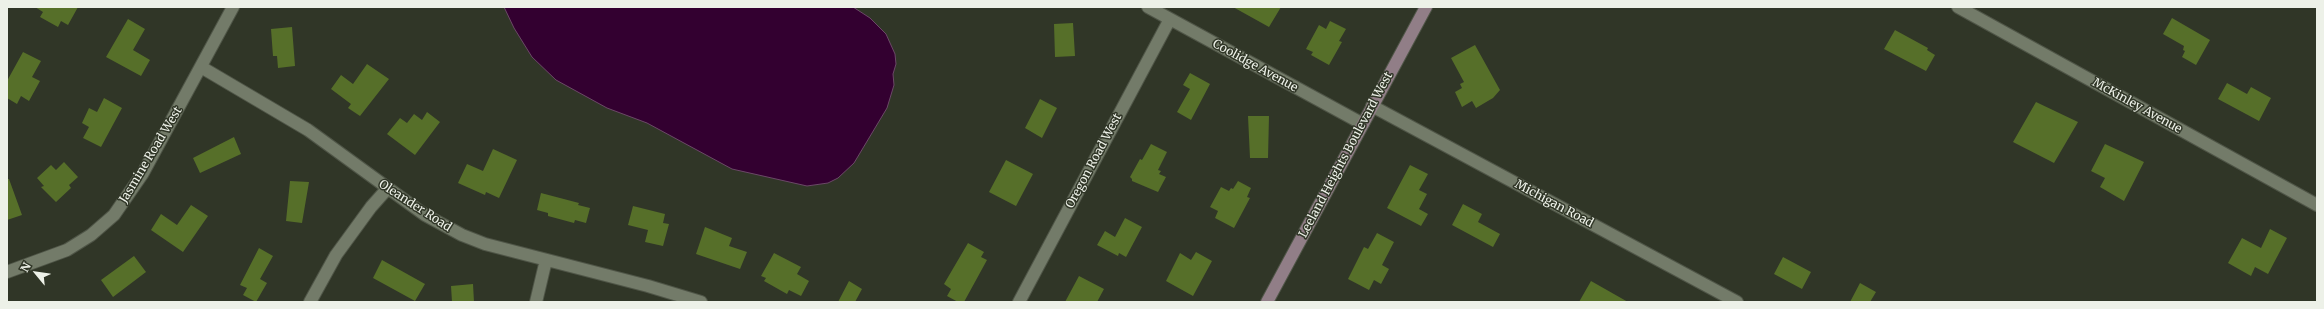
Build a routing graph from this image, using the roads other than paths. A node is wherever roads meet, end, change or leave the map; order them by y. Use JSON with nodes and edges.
{"nodes":[{"id":1,"x":233,"y":7,"type":"edge"},
{"id":2,"x":1148,"y":7,"type":"edge"},
{"id":3,"x":1426,"y":7,"type":"edge"},
{"id":4,"x":1958,"y":7,"type":"edge"},
{"id":5,"x":1170,"y":19,"type":"junction"},
{"id":6,"x":201,"y":67,"type":"junction"},
{"id":7,"x":1372,"y":106,"type":"junction"},
{"id":8,"x":1363,"y":124,"type":"junction"},
{"id":9,"x":387,"y":189,"type":"junction"},
{"id":10,"x":2317,"y":205,"type":"edge"},
{"id":11,"x":546,"y":260,"type":"junction"},
{"id":12,"x":7,"y":272,"type":"edge"},
{"id":13,"x":310,"y":302,"type":"edge"},
{"id":14,"x":536,"y":302,"type":"edge"},
{"id":15,"x":701,"y":302,"type":"edge"},
{"id":16,"x":1018,"y":302,"type":"edge"},
{"id":17,"x":1267,"y":302,"type":"edge"},
{"id":18,"x":1737,"y":302,"type":"edge"}],
"edges":[{"from":1,"to":6,"type":"street","name":"Jasmine Road West"},
{"from":2,"to":5,"type":"street","name":"Coolidge Avenue"},
{"from":3,"to":7,"type":"main road","name":"Leeland Heights Boulevard West"},
{"from":4,"to":10,"type":"street","name":"McKinley Avenue"},
{"from":5,"to":8,"type":"street","name":"Coolidge Avenue"},
{"from":5,"to":16,"type":"street","name":"Oregon Road West"},
{"from":6,"to":9,"type":"street","name":"Oleander Road"},
{"from":6,"to":12,"type":"street","name":"Jasmine Road West"},
{"from":7,"to":8,"type":"main road","name":"Leeland Heights Boulevard West"},
{"from":7,"to":18,"type":"street","name":"Michigan Road"},
{"from":8,"to":17,"type":"main road","name":"Leeland Heights Boulevard West"},
{"from":9,"to":11,"type":"street","name":"Oleander Road"},
{"from":9,"to":13,"type":"street"},
{"from":11,"to":14,"type":"street"},
{"from":11,"to":15,"type":"street","name":"Oleander Road"}]}
